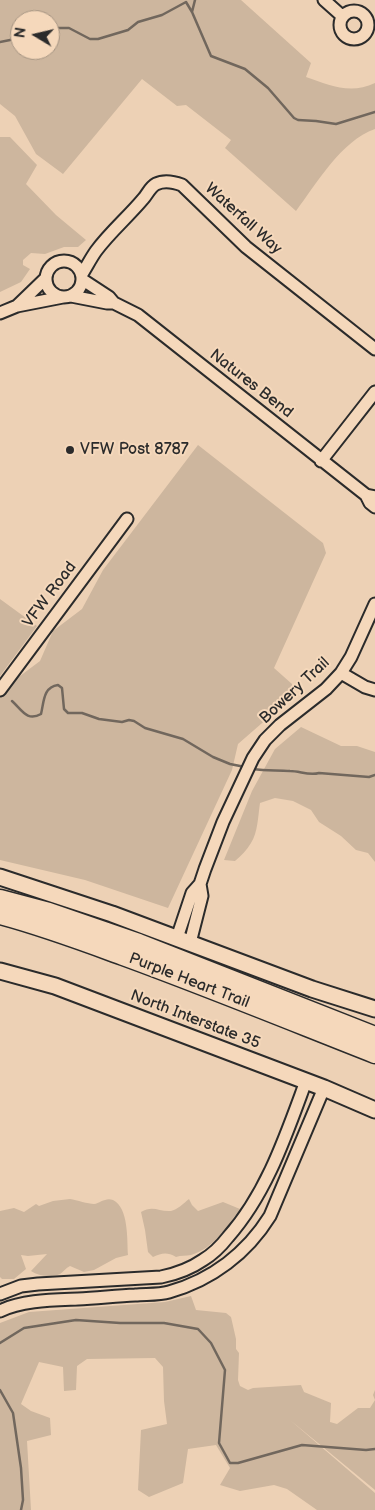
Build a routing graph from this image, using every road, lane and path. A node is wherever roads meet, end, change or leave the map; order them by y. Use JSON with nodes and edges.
{"nodes":[{"id":1,"x":324,"y":0,"type":"edge"},
{"id":2,"x":342,"y":16,"type":"dead end"},
{"id":3,"x":96,"y":252,"type":"junction"},
{"id":4,"x":68,"y":261,"type":"junction"},
{"id":5,"x":82,"y":277,"type":"junction"},
{"id":6,"x":46,"y":278,"type":"junction"},
{"id":7,"x":67,"y":296,"type":"junction"},
{"id":8,"x":114,"y":303,"type":"junction"},
{"id":9,"x":17,"y":306,"type":"junction"},
{"id":10,"x":0,"y":313,"type":"edge"},
{"id":11,"x":375,"y":349,"type":"edge"},
{"id":12,"x":375,"y":392,"type":"edge"},
{"id":13,"x":321,"y":461,"type":"junction"},
{"id":14,"x":371,"y":496,"type":"edge"},
{"id":15,"x":375,"y":507,"type":"edge"},
{"id":16,"x":126,"y":519,"type":"dead end"},
{"id":17,"x":375,"y":604,"type":"edge"},
{"id":18,"x":341,"y":673,"type":"junction"},
{"id":19,"x":0,"y":690,"type":"edge"},
{"id":20,"x":375,"y":690,"type":"edge"},
{"id":21,"x":0,"y":877,"type":"edge"},
{"id":22,"x":0,"y":898,"type":"edge"},
{"id":23,"x":0,"y":915,"type":"edge"},
{"id":24,"x":184,"y":941,"type":"junction"},
{"id":25,"x":0,"y":971,"type":"edge"},
{"id":26,"x":375,"y":1009,"type":"edge"},
{"id":27,"x":375,"y":1036,"type":"edge"},
{"id":28,"x":375,"y":1054,"type":"edge"},
{"id":29,"x":306,"y":1081,"type":"junction"},
{"id":30,"x":324,"y":1088,"type":"junction"},
{"id":31,"x":375,"y":1110,"type":"edge"},
{"id":32,"x":0,"y":1294,"type":"edge"},
{"id":33,"x":0,"y":1311,"type":"edge"}],
"edges":[{"from":1,"to":2,"type":"street"},
{"from":3,"to":4,"type":"street"},
{"from":3,"to":5,"type":"street","name":"Waterfall Way"},
{"from":3,"to":11,"type":"street","name":"Waterfall Way"},
{"from":4,"to":5,"type":"street"},
{"from":4,"to":6,"type":"street"},
{"from":5,"to":7,"type":"street"},
{"from":5,"to":8,"type":"street","name":"Natures Bend"},
{"from":6,"to":7,"type":"street"},
{"from":6,"to":9,"type":"street","name":"Natures Bend"},
{"from":7,"to":8,"type":"street","name":"Natures Bend"},
{"from":7,"to":9,"type":"street","name":"Natures Bend"},
{"from":8,"to":13,"type":"street","name":"Natures Bend"},
{"from":9,"to":10,"type":"street","name":"Natures Bend"},
{"from":12,"to":13,"type":"street"},
{"from":13,"to":14,"type":"street","name":"Natures Bend"},
{"from":14,"to":15,"type":"street","name":"Natures Bend"},
{"from":16,"to":19,"type":"street","name":"VFW Road"},
{"from":17,"to":18,"type":"street","name":"Bowery Trail"},
{"from":18,"to":20,"type":"street"},
{"from":18,"to":24,"type":"street","name":"Bowery Trail"},
{"from":21,"to":24,"type":"main road"},
{"from":22,"to":27,"type":"highway","name":"Purple Heart Trail"},
{"from":23,"to":28,"type":"highway","name":"Purple Heart Trail"},
{"from":24,"to":26,"type":"main road"},
{"from":25,"to":29,"type":"main road","name":"North Interstate 35"},
{"from":29,"to":30,"type":"main road","name":"North Interstate 35"},
{"from":29,"to":32,"type":"street"},
{"from":30,"to":31,"type":"main road","name":"North Interstate 35"},
{"from":30,"to":33,"type":"street"}]}
